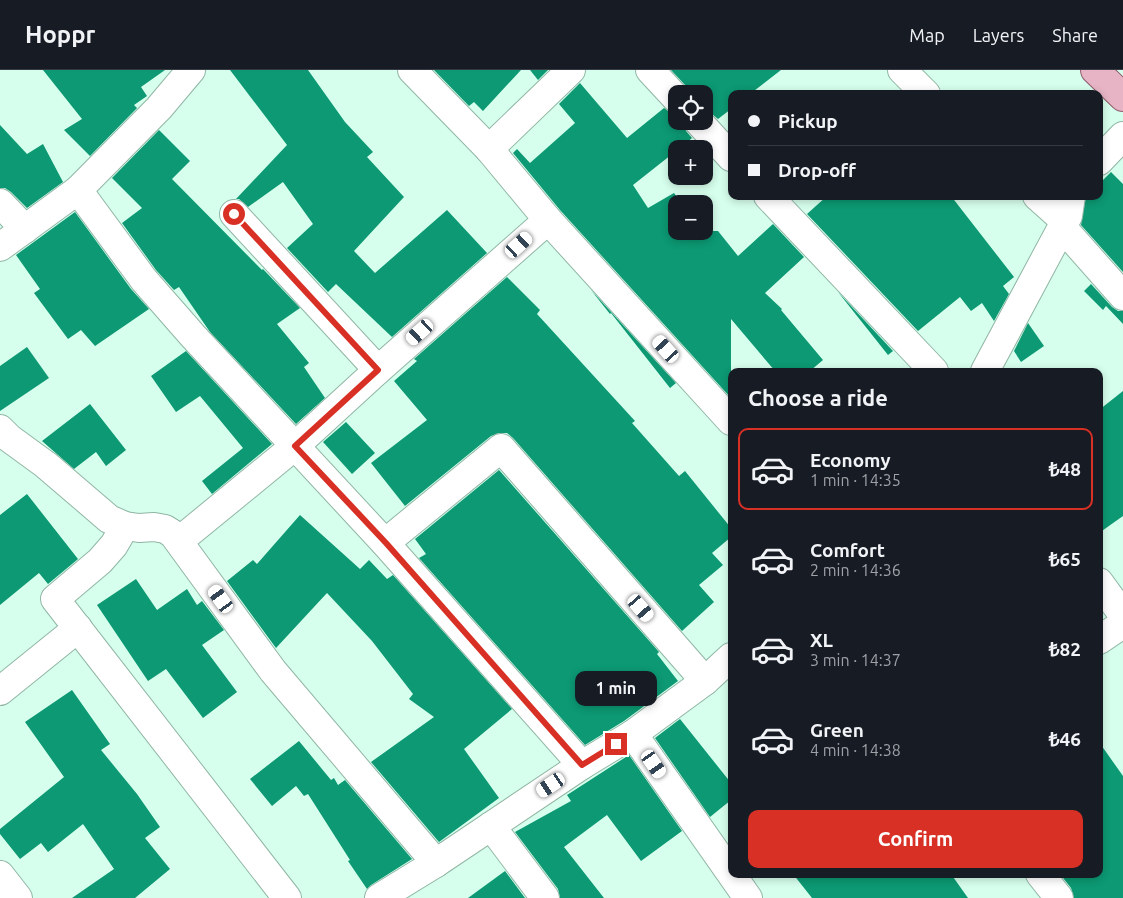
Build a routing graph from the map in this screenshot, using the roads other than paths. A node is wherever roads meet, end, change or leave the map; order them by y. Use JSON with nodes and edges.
{"nodes":[{"id":1,"x":191,"y":70,"type":"edge"},
{"id":2,"x":412,"y":70,"type":"edge"},
{"id":3,"x":571,"y":70,"type":"edge"},
{"id":4,"x":650,"y":70,"type":"edge"},
{"id":5,"x":902,"y":70,"type":"edge"},
{"id":6,"x":1095,"y":70,"type":"edge"},
{"id":7,"x":668,"y":89,"type":"edge"},
{"id":8,"x":922,"y":90,"type":"edge"},
{"id":9,"x":1123,"y":98,"type":"edge"},
{"id":10,"x":706,"y":130,"type":"edge"},
{"id":11,"x":1123,"y":136,"type":"edge"},
{"id":12,"x":489,"y":149,"type":"junction"},
{"id":13,"x":728,"y":154,"type":"edge"},
{"id":14,"x":1103,"y":157,"type":"edge"},
{"id":15,"x":78,"y":190,"type":"junction"},
{"id":16,"x":772,"y":200,"type":"edge"},
{"id":17,"x":1043,"y":200,"type":"edge"},
{"id":18,"x":0,"y":203,"type":"edge"},
{"id":19,"x":234,"y":214,"type":"dead end"},
{"id":20,"x":1066,"y":215,"type":"edge"},
{"id":21,"x":548,"y":220,"type":"junction"},
{"id":22,"x":25,"y":229,"type":"junction"},
{"id":23,"x":0,"y":246,"type":"edge"},
{"id":24,"x":1123,"y":296,"type":"edge"},
{"id":25,"x":931,"y":368,"type":"edge"},
{"id":26,"x":987,"y":368,"type":"edge"},
{"id":27,"x":378,"y":370,"type":"junction"},
{"id":28,"x":728,"y":418,"type":"edge"},
{"id":29,"x":0,"y":429,"type":"edge"},
{"id":30,"x":295,"y":446,"type":"junction"},
{"id":31,"x":125,"y":526,"type":"junction"},
{"id":32,"x":179,"y":541,"type":"junction"},
{"id":33,"x":386,"y":543,"type":"junction"},
{"id":34,"x":1103,"y":588,"type":"edge"},
{"id":35,"x":1123,"y":615,"type":"edge"},
{"id":36,"x":1123,"y":624,"type":"edge"},
{"id":37,"x":78,"y":628,"type":"junction"},
{"id":38,"x":1103,"y":637,"type":"edge"},
{"id":39,"x":728,"y":660,"type":"edge"},
{"id":40,"x":705,"y":681,"type":"junction"},
{"id":41,"x":0,"y":691,"type":"edge"},
{"id":42,"x":633,"y":734,"type":"junction"},
{"id":43,"x":582,"y":765,"type":"junction"},
{"id":44,"x":491,"y":826,"type":"junction"},
{"id":45,"x":436,"y":863,"type":"junction"},
{"id":46,"x":728,"y":869,"type":"edge"},
{"id":47,"x":0,"y":875,"type":"edge"},
{"id":48,"x":734,"y":878,"type":"edge"},
{"id":49,"x":1043,"y":878,"type":"edge"},
{"id":50,"x":409,"y":891,"type":"edge"},
{"id":51,"x":18,"y":898,"type":"edge"},
{"id":52,"x":287,"y":898,"type":"edge"},
{"id":53,"x":379,"y":898,"type":"edge"},
{"id":54,"x":545,"y":898,"type":"edge"},
{"id":55,"x":748,"y":898,"type":"edge"},
{"id":56,"x":1058,"y":898,"type":"edge"}],
"edges":[{"from":1,"to":15,"type":"street"},
{"from":2,"to":12,"type":"street"},
{"from":3,"to":12,"type":"street"},
{"from":4,"to":7,"type":"street"},
{"from":5,"to":8,"type":"street"},
{"from":6,"to":9,"type":"main road"},
{"from":10,"to":13,"type":"street"},
{"from":11,"to":14,"type":"street"},
{"from":12,"to":21,"type":"street"},
{"from":15,"to":22,"type":"street"},
{"from":15,"to":30,"type":"street"},
{"from":16,"to":25,"type":"street"},
{"from":17,"to":20,"type":"street"},
{"from":18,"to":22,"type":"street"},
{"from":19,"to":27,"type":"street"},
{"from":20,"to":24,"type":"street"},
{"from":20,"to":26,"type":"street"},
{"from":21,"to":27,"type":"street"},
{"from":21,"to":28,"type":"street"},
{"from":22,"to":23,"type":"street"},
{"from":27,"to":30,"type":"street"},
{"from":29,"to":31,"type":"street"},
{"from":30,"to":32,"type":"street"},
{"from":30,"to":33,"type":"street"},
{"from":31,"to":32,"type":"street"},
{"from":31,"to":37,"type":"street"},
{"from":32,"to":45,"type":"street"},
{"from":33,"to":40,"type":"street"},
{"from":33,"to":43,"type":"street"},
{"from":34,"to":35,"type":"street"},
{"from":36,"to":38,"type":"street"},
{"from":37,"to":41,"type":"street"},
{"from":37,"to":52,"type":"street"},
{"from":39,"to":40,"type":"street"},
{"from":40,"to":42,"type":"street"},
{"from":42,"to":43,"type":"street"},
{"from":42,"to":46,"type":"street"},
{"from":43,"to":44,"type":"street"},
{"from":44,"to":45,"type":"street"},
{"from":44,"to":54,"type":"street"},
{"from":45,"to":50,"type":"street"},
{"from":47,"to":51,"type":"street"},
{"from":48,"to":55,"type":"street"},
{"from":49,"to":56,"type":"street"},
{"from":50,"to":53,"type":"street"}]}
